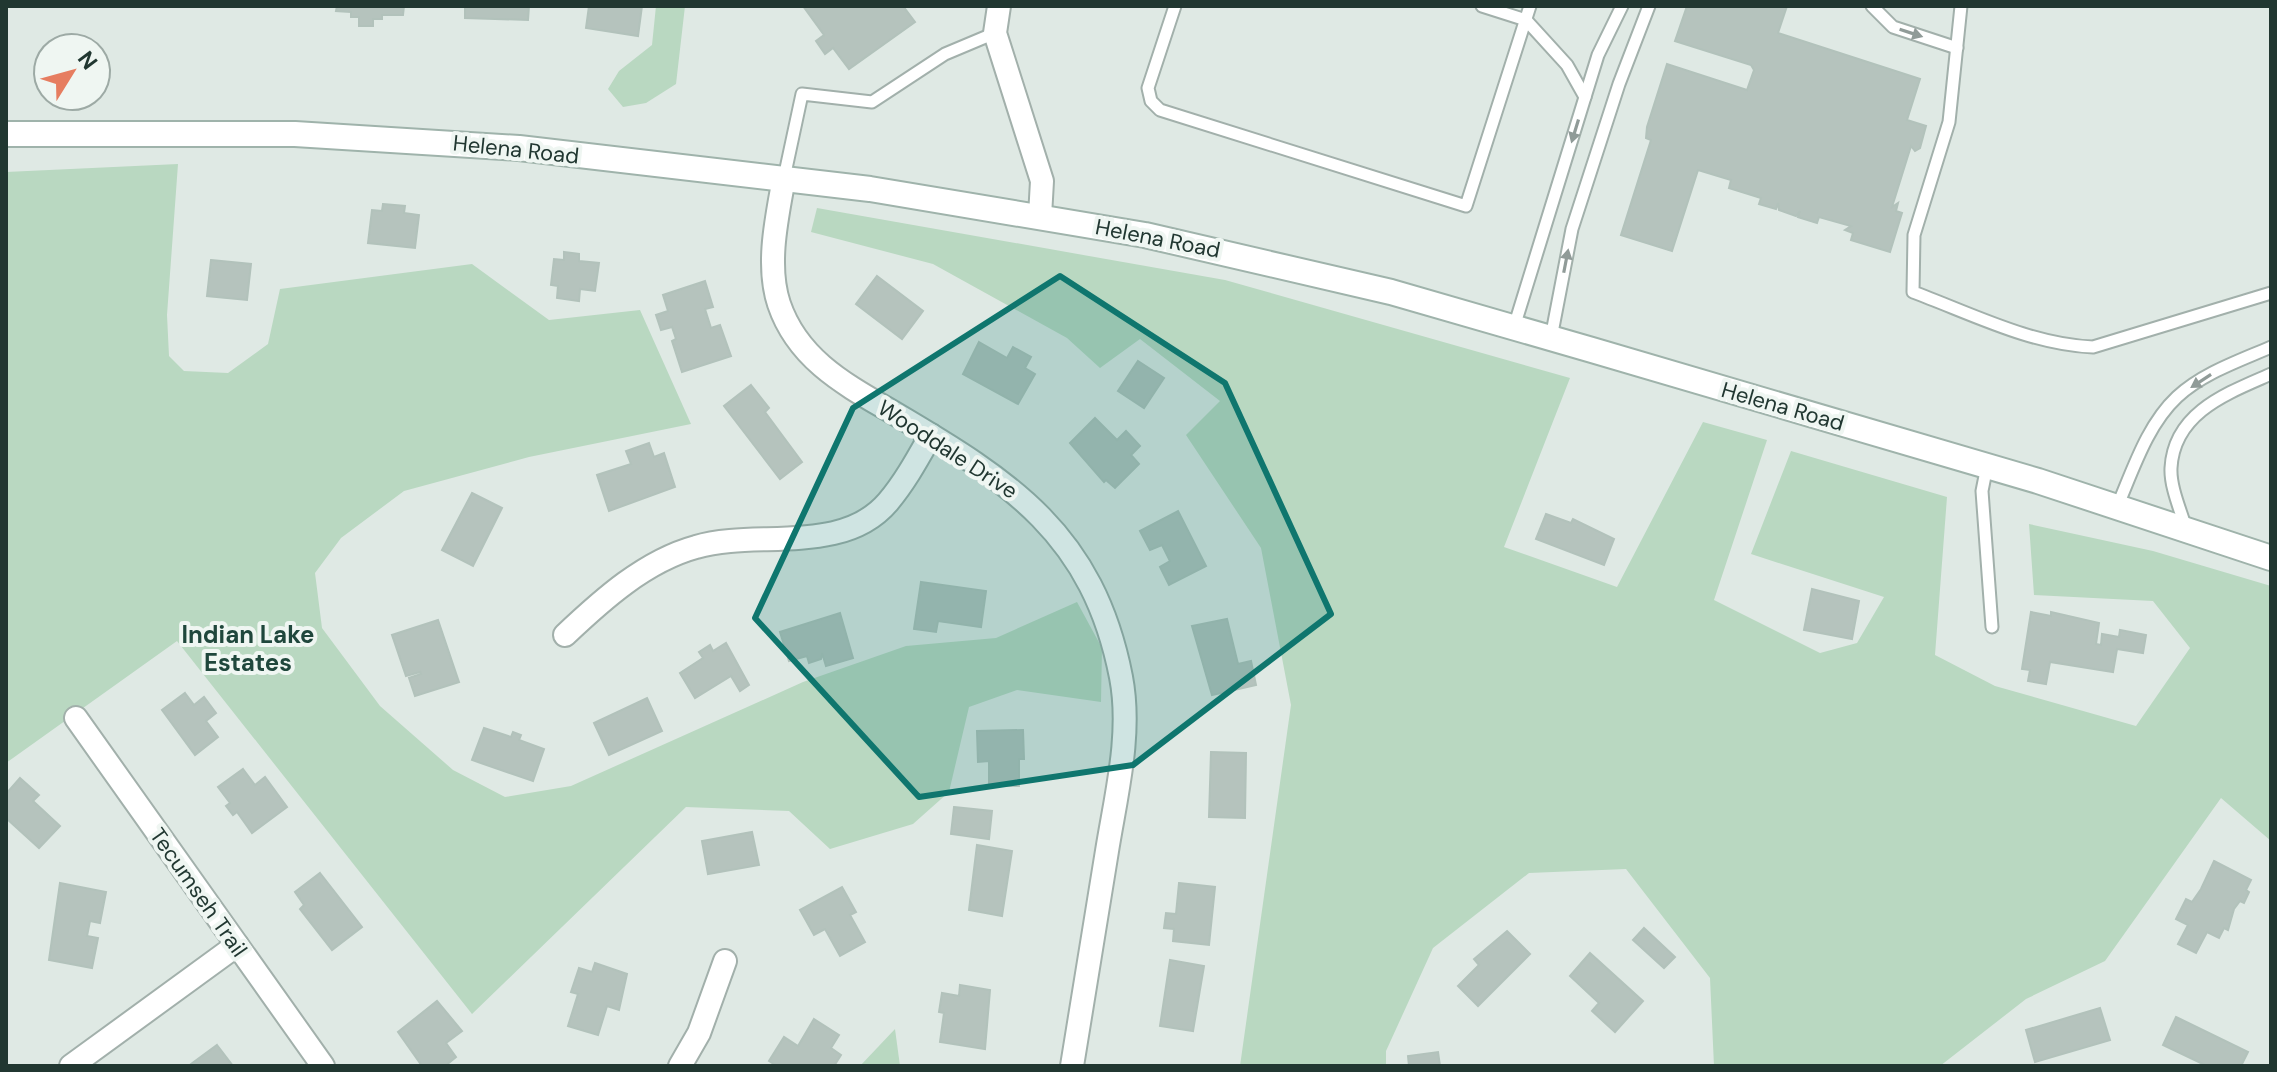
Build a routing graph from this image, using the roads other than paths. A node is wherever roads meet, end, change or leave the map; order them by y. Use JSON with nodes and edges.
{"nodes":[{"id":1,"x":999,"y":6,"type":"edge"},
{"id":2,"x":1175,"y":6,"type":"edge"},
{"id":3,"x":1482,"y":6,"type":"edge"},
{"id":4,"x":1530,"y":6,"type":"edge"},
{"id":5,"x":1622,"y":6,"type":"edge"},
{"id":6,"x":1649,"y":6,"type":"edge"},
{"id":7,"x":1872,"y":6,"type":"edge"},
{"id":8,"x":1961,"y":6,"type":"edge"},
{"id":9,"x":1526,"y":20,"type":"junction"},
{"id":10,"x":995,"y":33,"type":"junction"},
{"id":11,"x":1957,"y":48,"type":"junction"},
{"id":12,"x":1585,"y":97,"type":"junction"},
{"id":13,"x":6,"y":134,"type":"edge"},
{"id":14,"x":784,"y":178,"type":"junction"},
{"id":15,"x":1040,"y":216,"type":"junction"},
{"id":16,"x":2271,"y":293,"type":"edge"},
{"id":17,"x":1514,"y":327,"type":"junction"},
{"id":18,"x":1551,"y":338,"type":"junction"},
{"id":19,"x":2271,"y":347,"type":"edge"},
{"id":20,"x":2271,"y":374,"type":"edge"},
{"id":21,"x":931,"y":435,"type":"junction"},
{"id":22,"x":1987,"y":466,"type":"junction"},
{"id":23,"x":2117,"y":507,"type":"junction"},
{"id":24,"x":2186,"y":530,"type":"junction"},
{"id":25,"x":2271,"y":558,"type":"edge"},
{"id":26,"x":1992,"y":627,"type":"dead end"},
{"id":27,"x":565,"y":635,"type":"dead end"},
{"id":28,"x":76,"y":718,"type":"dead end"},
{"id":29,"x":237,"y":945,"type":"junction"},
{"id":30,"x":725,"y":961,"type":"dead end"},
{"id":31,"x":71,"y":1066,"type":"edge"},
{"id":32,"x":323,"y":1066,"type":"edge"},
{"id":33,"x":680,"y":1066,"type":"edge"},
{"id":34,"x":1072,"y":1066,"type":"edge"}],
"edges":[{"from":1,"to":10,"type":"street"},
{"from":2,"to":9,"type":"lane"},
{"from":3,"to":9,"type":"lane"},
{"from":4,"to":9,"type":"lane"},
{"from":5,"to":12,"type":"lane"},
{"from":18,"to":6,"type":"lane","one_way":true},
{"from":7,"to":11,"type":"lane","one_way":true},
{"from":8,"to":11,"type":"lane"},
{"from":9,"to":12,"type":"lane"},
{"from":10,"to":14,"type":"lane"},
{"from":10,"to":15,"type":"street"},
{"from":11,"to":16,"type":"lane"},
{"from":12,"to":17,"type":"lane","one_way":true},
{"from":13,"to":14,"type":"main road","name":"Helena Road"},
{"from":14,"to":15,"type":"main road","name":"Helena Road"},
{"from":14,"to":21,"type":"street","name":"Wooddale Drive"},
{"from":15,"to":17,"type":"main road","name":"Helena Road"},
{"from":17,"to":18,"type":"main road","name":"Helena Road"},
{"from":18,"to":22,"type":"main road","name":"Helena Road"},
{"from":19,"to":23,"type":"lane","one_way":true},
{"from":20,"to":24,"type":"lane"},
{"from":21,"to":27,"type":"street"},
{"from":21,"to":34,"type":"street","name":"Wooddale Drive"},
{"from":22,"to":23,"type":"main road","name":"Helena Road"},
{"from":22,"to":26,"type":"lane"},
{"from":23,"to":24,"type":"main road","name":"Helena Road"},
{"from":24,"to":25,"type":"main road","name":"Helena Road"},
{"from":28,"to":29,"type":"street","name":"Tecumseh Trail"},
{"from":29,"to":31,"type":"street"},
{"from":29,"to":32,"type":"street","name":"Tecumseh Trail"},
{"from":30,"to":33,"type":"street"}]}
